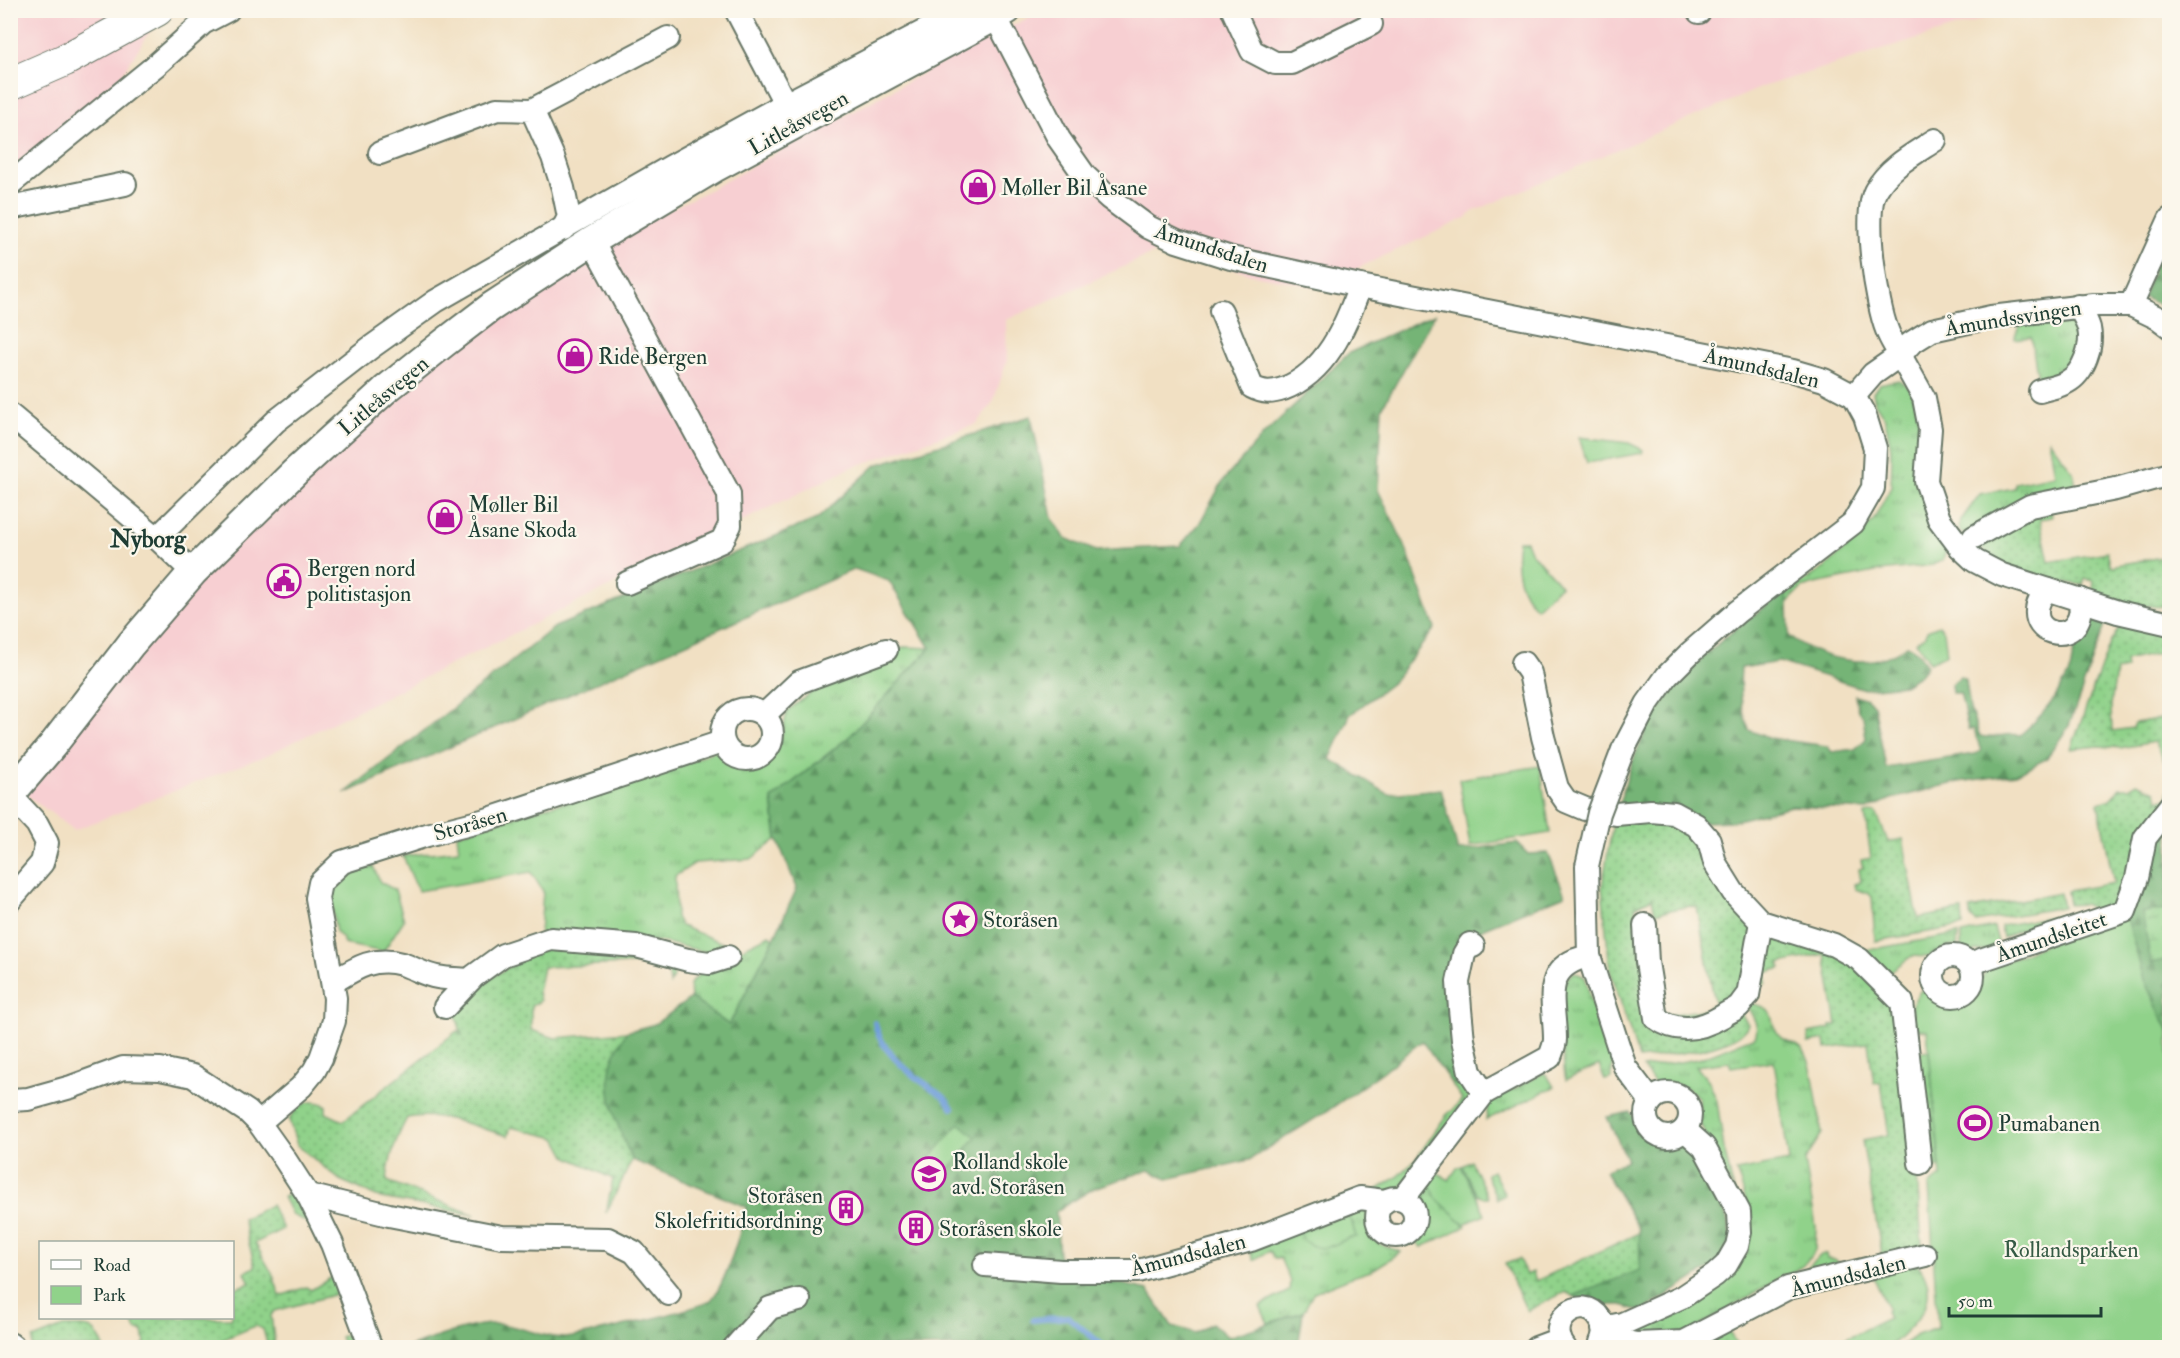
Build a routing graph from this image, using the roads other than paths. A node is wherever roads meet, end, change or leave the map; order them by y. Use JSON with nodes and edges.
{"nodes":[{"id":1,"x":157,"y":10,"type":"edge"},
{"id":2,"x":228,"y":10,"type":"edge"},
{"id":3,"x":736,"y":10,"type":"edge"},
{"id":4,"x":1233,"y":10,"type":"edge"},
{"id":5,"x":952,"y":13,"type":"edge"},
{"id":6,"x":1001,"y":13,"type":"edge"},
{"id":7,"x":1371,"y":24,"type":"dead end"},
{"id":8,"x":668,"y":38,"type":"dead end"},
{"id":9,"x":10,"y":84,"type":"edge"},
{"id":10,"x":786,"y":105,"type":"junction"},
{"id":11,"x":532,"y":110,"type":"junction"},
{"id":12,"x":1935,"y":140,"type":"dead end"},
{"id":13,"x":380,"y":153,"type":"dead end"},
{"id":14,"x":10,"y":184,"type":"edge"},
{"id":15,"x":125,"y":184,"type":"dead end"},
{"id":16,"x":10,"y":208,"type":"edge"},
{"id":17,"x":2169,"y":219,"type":"edge"},
{"id":18,"x":563,"y":229,"type":"junction"},
{"id":19,"x":592,"y":241,"type":"junction"},
{"id":20,"x":1360,"y":286,"type":"junction"},
{"id":21,"x":2131,"y":305,"type":"junction"},
{"id":22,"x":2078,"y":306,"type":"junction"},
{"id":23,"x":1221,"y":310,"type":"dead end"},
{"id":24,"x":2169,"y":327,"type":"edge"},
{"id":25,"x":1900,"y":354,"type":"junction"},
{"id":26,"x":2040,"y":391,"type":"dead end"},
{"id":27,"x":1854,"y":396,"type":"junction"},
{"id":28,"x":10,"y":415,"type":"edge"},
{"id":29,"x":2169,"y":474,"type":"edge"},
{"id":30,"x":1974,"y":537,"type":"dead end"},
{"id":31,"x":157,"y":538,"type":"junction"},
{"id":32,"x":193,"y":572,"type":"junction"},
{"id":33,"x":627,"y":583,"type":"dead end"},
{"id":34,"x":2048,"y":590,"type":"junction"},
{"id":35,"x":2079,"y":599,"type":"junction"},
{"id":36,"x":2169,"y":624,"type":"edge"},
{"id":37,"x":886,"y":650,"type":"dead end"},
{"id":38,"x":1523,"y":663,"type":"dead end"},
{"id":39,"x":764,"y":715,"type":"junction"},
{"id":40,"x":722,"y":742,"type":"junction"},
{"id":41,"x":10,"y":795,"type":"edge"},
{"id":42,"x":2169,"y":806,"type":"edge"},
{"id":43,"x":10,"y":900,"type":"edge"},
{"id":44,"x":1761,"y":922,"type":"junction"},
{"id":45,"x":1646,"y":925,"type":"dead end"},
{"id":46,"x":1473,"y":945,"type":"dead end"},
{"id":47,"x":1589,"y":956,"type":"junction"},
{"id":48,"x":728,"y":957,"type":"dead end"},
{"id":49,"x":1969,"y":964,"type":"junction"},
{"id":50,"x":1932,"y":972,"type":"junction"},
{"id":51,"x":470,"y":980,"type":"junction"},
{"id":52,"x":333,"y":982,"type":"junction"},
{"id":53,"x":1902,"y":1002,"type":"junction"},
{"id":54,"x":445,"y":1007,"type":"dead end"},
{"id":55,"x":1484,"y":1093,"type":"junction"},
{"id":56,"x":10,"y":1100,"type":"edge"},
{"id":57,"x":1652,"y":1101,"type":"junction"},
{"id":58,"x":259,"y":1123,"type":"junction"},
{"id":59,"x":1685,"y":1130,"type":"junction"},
{"id":60,"x":1920,"y":1163,"type":"dead end"},
{"id":61,"x":308,"y":1195,"type":"junction"},
{"id":62,"x":1925,"y":1255,"type":"dead end"},
{"id":63,"x":985,"y":1265,"type":"dead end"},
{"id":64,"x":669,"y":1294,"type":"dead end"},
{"id":65,"x":799,"y":1300,"type":"dead end"},
{"id":66,"x":1601,"y":1337,"type":"edge"},
{"id":67,"x":1562,"y":1343,"type":"edge"},
{"id":68,"x":10,"y":1344,"type":"edge"},
{"id":69,"x":15,"y":1347,"type":"edge"},
{"id":70,"x":370,"y":1347,"type":"edge"},
{"id":71,"x":734,"y":1347,"type":"edge"},
{"id":72,"x":1536,"y":1347,"type":"edge"}],
"edges":[{"from":1,"to":9,"type":"main road"},
{"from":2,"to":14,"type":"street"},
{"from":3,"to":10,"type":"street","name":"Litleåsvegen"},
{"from":4,"to":7,"type":"street"},
{"from":5,"to":10,"type":"street","name":"Litleåsvegen"},
{"from":6,"to":19,"type":"street","name":"Litleåsvegen"},
{"from":6,"to":20,"type":"street","name":"Åmundsdalen"},
{"from":8,"to":11,"type":"street"},
{"from":10,"to":18,"type":"street","name":"Litleåsvegen"},
{"from":11,"to":13,"type":"street"},
{"from":11,"to":18,"type":"street"},
{"from":12,"to":25,"type":"street"},
{"from":15,"to":16,"type":"street"},
{"from":17,"to":21,"type":"street"},
{"from":18,"to":31,"type":"street","name":"Litleåsvegen"},
{"from":19,"to":32,"type":"street","name":"Litleåsvegen"},
{"from":19,"to":33,"type":"street"},
{"from":20,"to":23,"type":"street"},
{"from":20,"to":27,"type":"street","name":"Åmundsdalen"},
{"from":21,"to":22,"type":"street","name":"Åmundssvingen"},
{"from":21,"to":24,"type":"street","name":"Åmundssvingen"},
{"from":22,"to":25,"type":"street","name":"Åmundssvingen"},
{"from":22,"to":26,"type":"street"},
{"from":25,"to":27,"type":"street"},
{"from":25,"to":34,"type":"street"},
{"from":27,"to":47,"type":"street","bridge":true},
{"from":28,"to":31,"type":"street"},
{"from":29,"to":30,"type":"street"},
{"from":31,"to":32,"type":"street"},
{"from":32,"to":41,"type":"street","name":"Litleåsvegen"},
{"from":34,"to":35,"type":"street"},
{"from":34,"to":35,"type":"street"},
{"from":35,"to":36,"type":"street"},
{"from":37,"to":39,"type":"street"},
{"from":38,"to":44,"type":"street"},
{"from":39,"to":40,"type":"street"},
{"from":39,"to":40,"type":"street"},
{"from":40,"to":52,"type":"street","name":"Storåsen"},
{"from":41,"to":43,"type":"street"},
{"from":42,"to":49,"type":"street","name":"Åmundsleitet"},
{"from":44,"to":45,"type":"street"},
{"from":44,"to":53,"type":"street"},
{"from":46,"to":55,"type":"street"},
{"from":47,"to":55,"type":"street","name":"Åmundsdalen"},
{"from":47,"to":57,"type":"street"},
{"from":48,"to":51,"type":"street"},
{"from":49,"to":50,"type":"street","name":"Åmundsleitet"},
{"from":49,"to":50,"type":"street","name":"Åmundsleitet"},
{"from":50,"to":53,"type":"street"},
{"from":51,"to":52,"type":"street"},
{"from":51,"to":54,"type":"street"},
{"from":52,"to":58,"type":"street","name":"Storåsen"},
{"from":53,"to":60,"type":"street"},
{"from":55,"to":63,"type":"street","name":"Åmundsdalen"},
{"from":56,"to":58,"type":"street"},
{"from":57,"to":59,"type":"street"},
{"from":57,"to":59,"type":"street"},
{"from":58,"to":61,"type":"street"},
{"from":59,"to":66,"type":"street"},
{"from":61,"to":64,"type":"street"},
{"from":61,"to":70,"type":"street"},
{"from":62,"to":66,"type":"street","name":"Åmundsdalen"},
{"from":65,"to":71,"type":"street"},
{"from":66,"to":67,"type":"street"},
{"from":67,"to":72,"type":"street"},
{"from":68,"to":69,"type":"street"}]}
